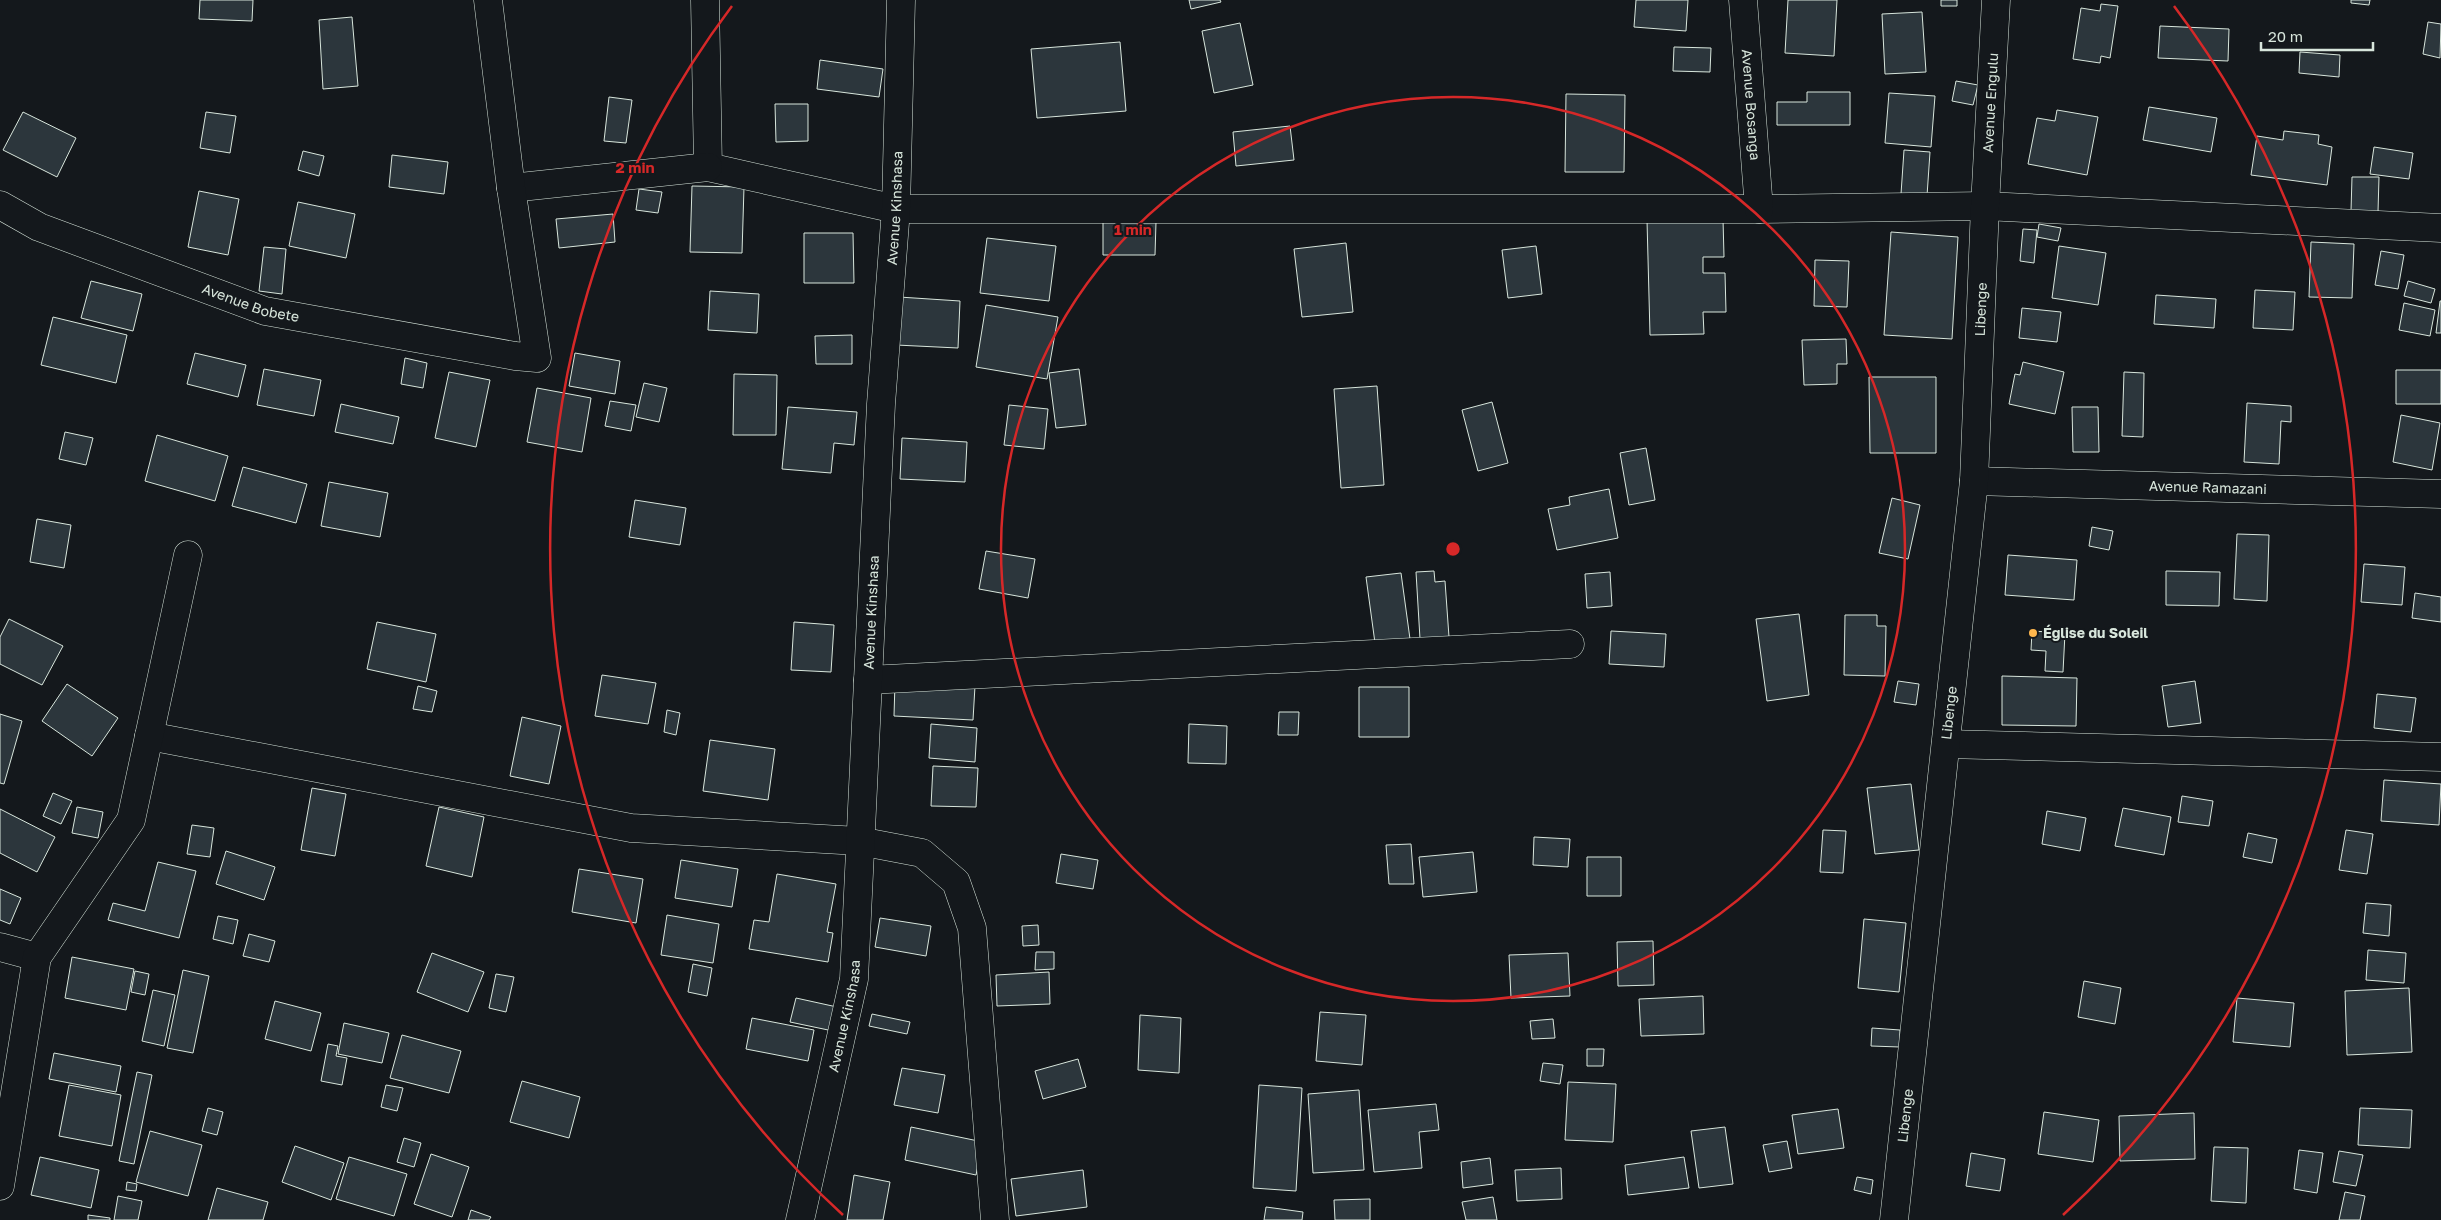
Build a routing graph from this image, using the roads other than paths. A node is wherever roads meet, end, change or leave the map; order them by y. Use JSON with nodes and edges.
{"nodes":[{"id":1,"x":488,"y":0,"type":"edge"},
{"id":2,"x":705,"y":0,"type":"edge"},
{"id":3,"x":901,"y":0,"type":"edge"},
{"id":4,"x":1743,"y":0,"type":"edge"},
{"id":5,"x":1996,"y":0,"type":"edge"},
{"id":6,"x":708,"y":167,"type":"junction"},
{"id":7,"x":511,"y":188,"type":"junction"},
{"id":8,"x":0,"y":205,"type":"edge"},
{"id":9,"x":1984,"y":206,"type":"junction"},
{"id":10,"x":1759,"y":209,"type":"junction"},
{"id":11,"x":896,"y":210,"type":"junction"},
{"id":12,"x":2441,"y":228,"type":"edge"},
{"id":13,"x":1974,"y":481,"type":"junction"},
{"id":14,"x":2441,"y":494,"type":"edge"},
{"id":15,"x":188,"y":555,"type":"dead end"},
{"id":16,"x":1570,"y":644,"type":"dead end"},
{"id":17,"x":868,"y":680,"type":"junction"},
{"id":18,"x":149,"y":736,"type":"junction"},
{"id":19,"x":1946,"y":744,"type":"junction"},
{"id":20,"x":2441,"y":757,"type":"edge"},
{"id":21,"x":859,"y":841,"type":"junction"},
{"id":22,"x":0,"y":947,"type":"edge"},
{"id":23,"x":37,"y":958,"type":"junction"},
{"id":24,"x":0,"y":1186,"type":"edge"},
{"id":25,"x":800,"y":1220,"type":"edge"},
{"id":26,"x":995,"y":1220,"type":"edge"},
{"id":27,"x":1894,"y":1220,"type":"edge"}],
"edges":[{"from":1,"to":7,"type":"street"},
{"from":2,"to":6,"type":"street"},
{"from":3,"to":11,"type":"street","name":"Avenue Kinshasa"},
{"from":4,"to":10,"type":"street","name":"Avenue Bosanga"},
{"from":5,"to":9,"type":"street","name":"Avenue Engulu"},
{"from":6,"to":7,"type":"street"},
{"from":6,"to":11,"type":"street"},
{"from":7,"to":8,"type":"street","name":"Avenue Bobete"},
{"from":9,"to":10,"type":"street"},
{"from":9,"to":12,"type":"street"},
{"from":9,"to":13,"type":"street","name":"Libenge"},
{"from":10,"to":11,"type":"street"},
{"from":11,"to":17,"type":"street","name":"Avenue Kinshasa"},
{"from":13,"to":14,"type":"street","name":"Avenue Ramazani"},
{"from":13,"to":19,"type":"street","name":"Libenge"},
{"from":15,"to":18,"type":"street"},
{"from":16,"to":17,"type":"street"},
{"from":17,"to":21,"type":"street","name":"Avenue Kinshasa"},
{"from":18,"to":21,"type":"street"},
{"from":18,"to":23,"type":"street"},
{"from":19,"to":20,"type":"street"},
{"from":19,"to":27,"type":"street","name":"Libenge"},
{"from":21,"to":25,"type":"street","name":"Avenue Kinshasa"},
{"from":21,"to":26,"type":"street"},
{"from":22,"to":23,"type":"street"},
{"from":23,"to":24,"type":"street"}]}
